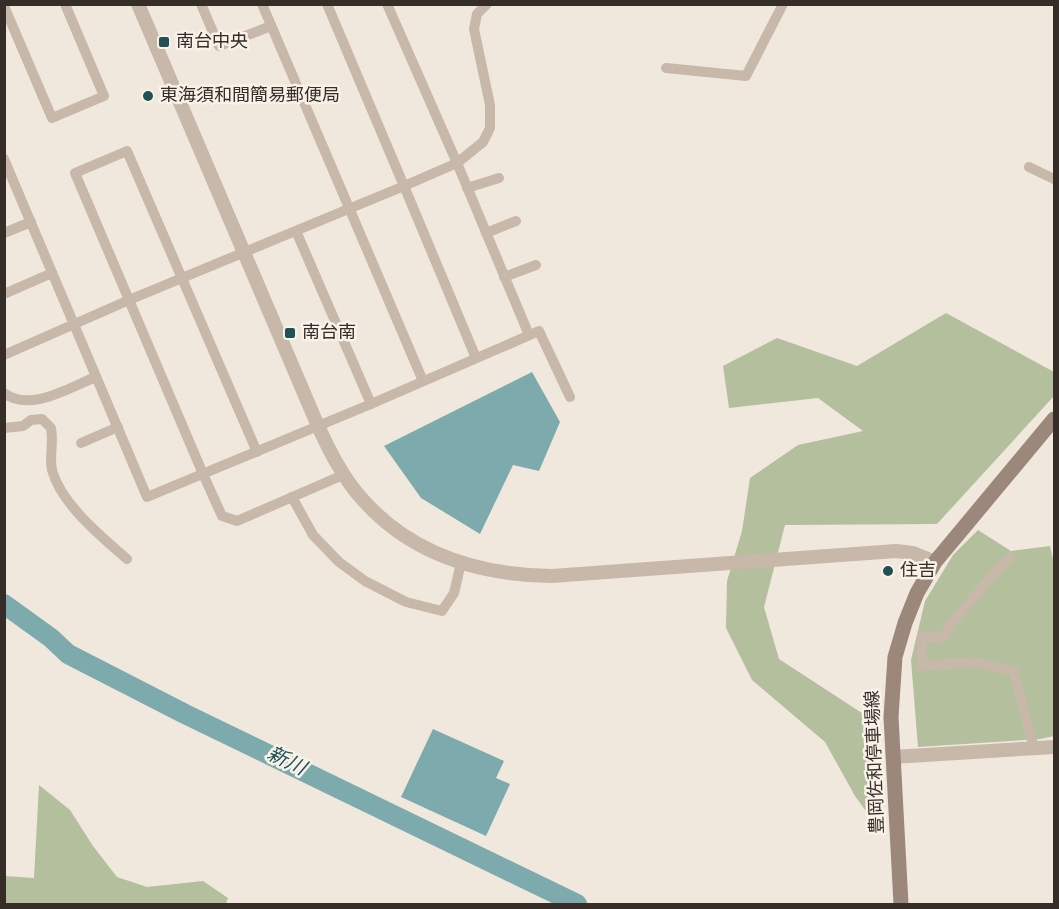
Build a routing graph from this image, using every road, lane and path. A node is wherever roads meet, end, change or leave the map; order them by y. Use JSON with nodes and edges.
{"nodes":[{"id":1,"x":65,"y":4,"type":"edge"},
{"id":2,"x":138,"y":4,"type":"edge"},
{"id":3,"x":201,"y":4,"type":"edge"},
{"id":4,"x":262,"y":4,"type":"edge"},
{"id":5,"x":327,"y":4,"type":"edge"},
{"id":6,"x":387,"y":4,"type":"edge"},
{"id":7,"x":486,"y":4,"type":"edge"},
{"id":8,"x":783,"y":4,"type":"edge"},
{"id":9,"x":4,"y":6,"type":"edge"},
{"id":10,"x":271,"y":26,"type":"junction"},
{"id":11,"x":666,"y":68,"type":"dead end"},
{"id":12,"x":4,"y":159,"type":"edge"},
{"id":13,"x":457,"y":163,"type":"junction"},
{"id":14,"x":1029,"y":167,"type":"dead end"},
{"id":15,"x":499,"y":178,"type":"dead end"},
{"id":16,"x":1054,"y":179,"type":"edge"},
{"id":17,"x":404,"y":186,"type":"junction"},
{"id":18,"x":467,"y":188,"type":"junction"},
{"id":19,"x":349,"y":209,"type":"junction"},
{"id":20,"x":516,"y":221,"type":"dead end"},
{"id":21,"x":31,"y":222,"type":"junction"},
{"id":22,"x":296,"y":231,"type":"junction"},
{"id":23,"x":4,"y":233,"type":"edge"},
{"id":24,"x":486,"y":233,"type":"junction"},
{"id":25,"x":244,"y":252,"type":"junction"},
{"id":26,"x":536,"y":266,"type":"dead end"},
{"id":27,"x":52,"y":273,"type":"junction"},
{"id":28,"x":504,"y":277,"type":"junction"},
{"id":29,"x":182,"y":278,"type":"junction"},
{"id":30,"x":4,"y":294,"type":"edge"},
{"id":31,"x":129,"y":300,"type":"junction"},
{"id":32,"x":74,"y":325,"type":"junction"},
{"id":33,"x":529,"y":335,"type":"junction"},
{"id":34,"x":4,"y":355,"type":"edge"},
{"id":35,"x":476,"y":358,"type":"junction"},
{"id":36,"x":96,"y":377,"type":"junction"},
{"id":37,"x":423,"y":381,"type":"junction"},
{"id":38,"x":4,"y":393,"type":"edge"},
{"id":39,"x":570,"y":397,"type":"dead end"},
{"id":40,"x":371,"y":404,"type":"junction"},
{"id":41,"x":1054,"y":419,"type":"edge"},
{"id":42,"x":318,"y":426,"type":"junction"},
{"id":43,"x":118,"y":427,"type":"junction"},
{"id":44,"x":4,"y":428,"type":"edge"},
{"id":45,"x":81,"y":443,"type":"dead end"},
{"id":46,"x":257,"y":452,"type":"junction"},
{"id":47,"x":203,"y":474,"type":"junction"},
{"id":48,"x":344,"y":475,"type":"junction"},
{"id":49,"x":292,"y":497,"type":"junction"},
{"id":50,"x":1009,"y":557,"type":"dead end"},
{"id":51,"x":127,"y":559,"type":"dead end"},
{"id":52,"x":935,"y":562,"type":"junction"},
{"id":53,"x":462,"y":563,"type":"junction"},
{"id":54,"x":1054,"y":747,"type":"edge"},
{"id":55,"x":1034,"y":748,"type":"junction"},
{"id":56,"x":893,"y":757,"type":"junction"},
{"id":57,"x":901,"y":904,"type":"edge"}],
"edges":[{"from":1,"to":9,"type":"street"},
{"from":2,"to":25,"type":"street"},
{"from":3,"to":10,"type":"street"},
{"from":4,"to":10,"type":"street"},
{"from":5,"to":17,"type":"street"},
{"from":6,"to":13,"type":"street"},
{"from":7,"to":13,"type":"street"},
{"from":8,"to":11,"type":"street"},
{"from":10,"to":19,"type":"street"},
{"from":12,"to":21,"type":"street"},
{"from":13,"to":17,"type":"street"},
{"from":13,"to":18,"type":"street"},
{"from":14,"to":16,"type":"street"},
{"from":15,"to":18,"type":"street"},
{"from":17,"to":19,"type":"street"},
{"from":17,"to":35,"type":"street"},
{"from":18,"to":24,"type":"street"},
{"from":19,"to":22,"type":"street"},
{"from":19,"to":37,"type":"street"},
{"from":20,"to":24,"type":"street"},
{"from":21,"to":23,"type":"street"},
{"from":21,"to":27,"type":"street"},
{"from":22,"to":25,"type":"street"},
{"from":22,"to":40,"type":"street"},
{"from":24,"to":28,"type":"street"},
{"from":25,"to":29,"type":"street"},
{"from":25,"to":42,"type":"street"},
{"from":26,"to":28,"type":"street"},
{"from":27,"to":30,"type":"street"},
{"from":27,"to":32,"type":"street"},
{"from":28,"to":33,"type":"street"},
{"from":29,"to":31,"type":"street"},
{"from":29,"to":31,"type":"street"},
{"from":29,"to":46,"type":"street"},
{"from":31,"to":32,"type":"street"},
{"from":31,"to":47,"type":"street"},
{"from":32,"to":34,"type":"street"},
{"from":32,"to":36,"type":"street"},
{"from":33,"to":35,"type":"street"},
{"from":33,"to":39,"type":"street"},
{"from":35,"to":37,"type":"street"},
{"from":36,"to":38,"type":"street"},
{"from":36,"to":43,"type":"street"},
{"from":37,"to":40,"type":"street"},
{"from":40,"to":42,"type":"street"},
{"from":41,"to":52,"type":"main road","name":"豊岡佐和停車場線"},
{"from":42,"to":46,"type":"street"},
{"from":42,"to":48,"type":"street"},
{"from":43,"to":45,"type":"street"},
{"from":43,"to":47,"type":"street"},
{"from":44,"to":51,"type":"street"},
{"from":46,"to":47,"type":"street"},
{"from":47,"to":49,"type":"street"},
{"from":48,"to":49,"type":"street"},
{"from":48,"to":53,"type":"street"},
{"from":49,"to":53,"type":"street"},
{"from":50,"to":55,"type":"street"},
{"from":52,"to":53,"type":"street"},
{"from":52,"to":56,"type":"main road","name":"豊岡佐和停車場線"},
{"from":54,"to":55,"type":"street"},
{"from":55,"to":56,"type":"street"},
{"from":56,"to":57,"type":"main road","name":"豊岡佐和停車場線"}]}
